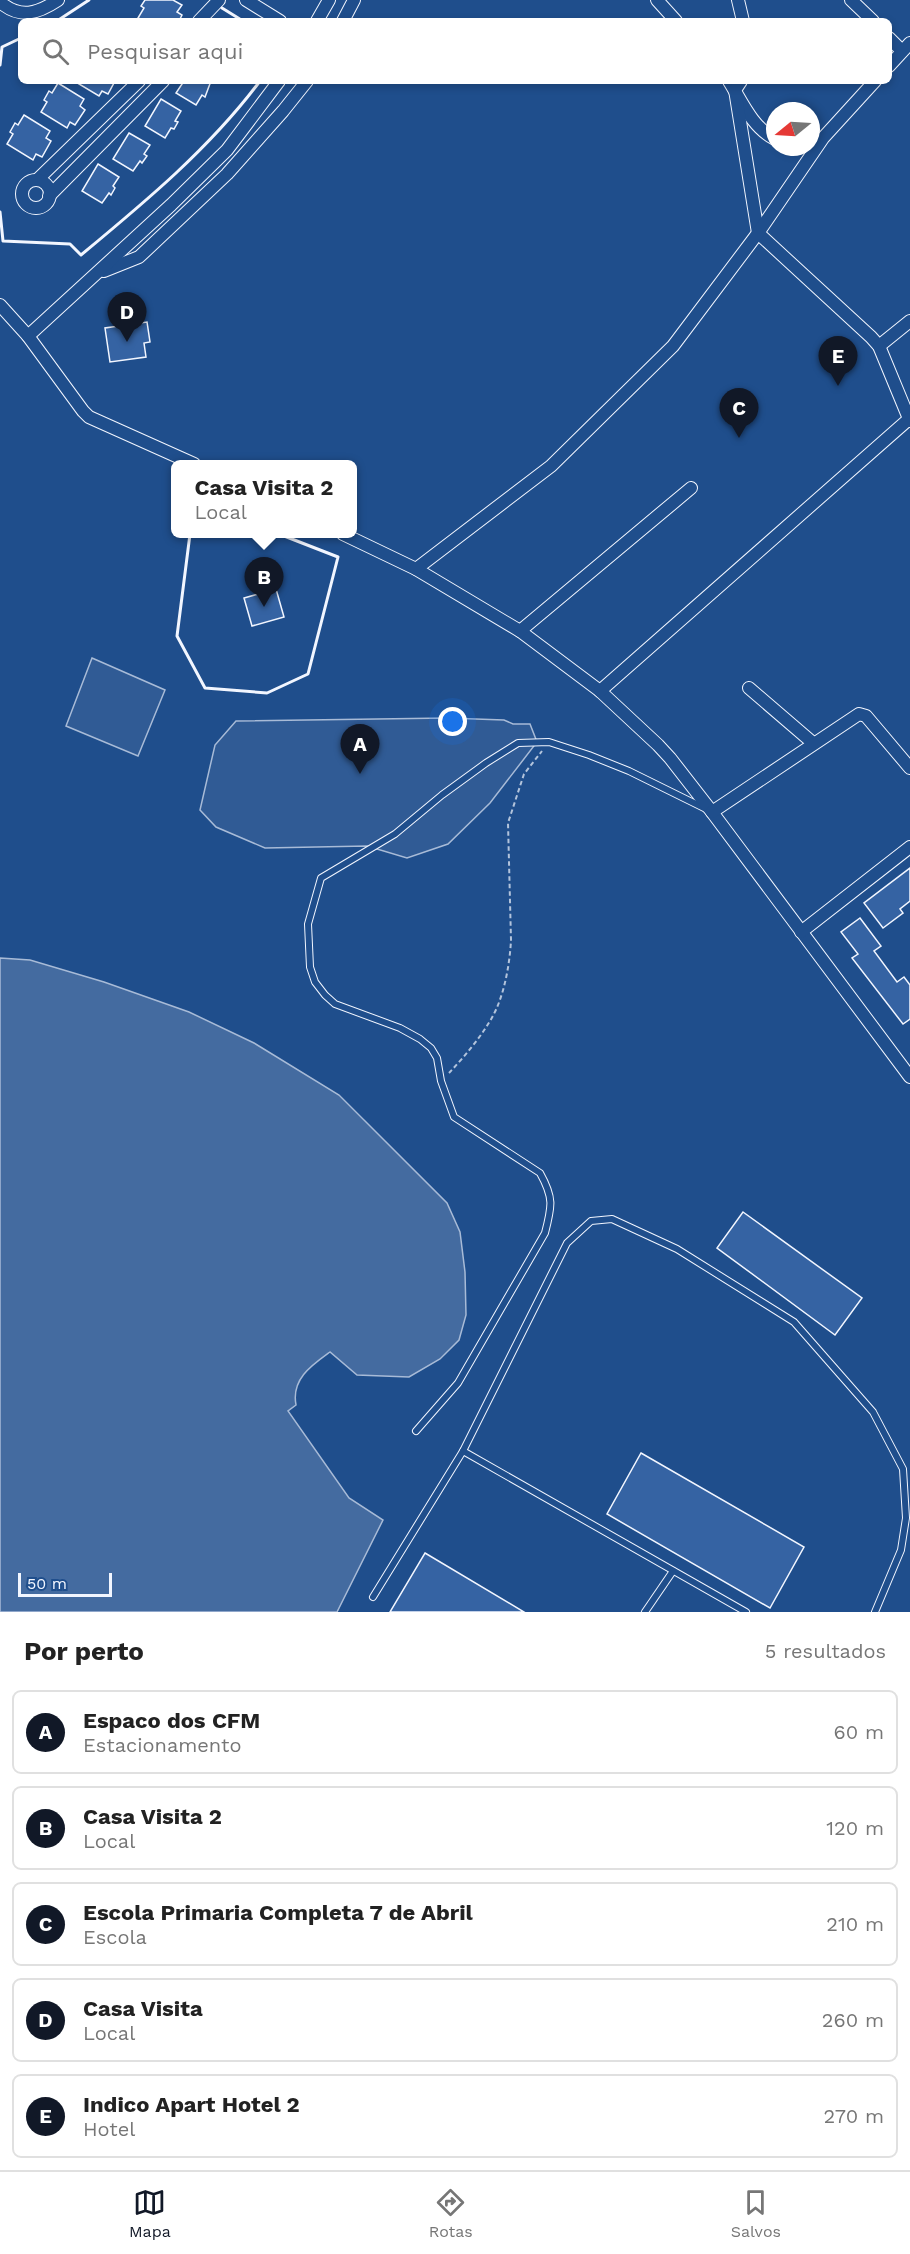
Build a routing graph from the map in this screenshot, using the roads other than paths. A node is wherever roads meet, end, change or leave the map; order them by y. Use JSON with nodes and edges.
{"nodes":[{"id":1,"x":58,"y":0,"type":"edge"},
{"id":2,"x":219,"y":0,"type":"edge"},
{"id":3,"x":246,"y":0,"type":"edge"},
{"id":4,"x":329,"y":0,"type":"edge"},
{"id":5,"x":354,"y":0,"type":"edge"},
{"id":6,"x":657,"y":0,"type":"edge"},
{"id":7,"x":738,"y":0,"type":"edge"},
{"id":8,"x":851,"y":0,"type":"edge"},
{"id":9,"x":0,"y":2,"type":"edge"},
{"id":10,"x":202,"y":18,"type":"edge"},
{"id":11,"x":275,"y":18,"type":"edge"},
{"id":12,"x":319,"y":18,"type":"edge"},
{"id":13,"x":345,"y":18,"type":"edge"},
{"id":14,"x":673,"y":18,"type":"edge"},
{"id":15,"x":741,"y":18,"type":"edge"},
{"id":16,"x":870,"y":18,"type":"edge"},
{"id":17,"x":892,"y":40,"type":"edge"},
{"id":18,"x":906,"y":47,"type":"edge"},
{"id":19,"x":892,"y":63,"type":"edge"},
{"id":20,"x":136,"y":84,"type":"edge"},
{"id":21,"x":160,"y":84,"type":"edge"},
{"id":22,"x":277,"y":84,"type":"edge"},
{"id":23,"x":305,"y":84,"type":"edge"},
{"id":24,"x":735,"y":84,"type":"edge"},
{"id":25,"x":872,"y":84,"type":"edge"},
{"id":26,"x":766,"y":133,"type":"edge"},
{"id":27,"x":820,"y":137,"type":"edge"},
{"id":28,"x":807,"y":156,"type":"edge"},
{"id":29,"x":38,"y":180,"type":"junction"},
{"id":30,"x":49,"y":196,"type":"junction"},
{"id":31,"x":759,"y":234,"type":"junction"},
{"id":32,"x":97,"y":274,"type":"junction"},
{"id":33,"x":0,"y":305,"type":"edge"},
{"id":34,"x":910,"y":321,"type":"edge"},
{"id":35,"x":28,"y":336,"type":"junction"},
{"id":36,"x":879,"y":346,"type":"junction"},
{"id":37,"x":910,"y":420,"type":"edge"},
{"id":38,"x":183,"y":460,"type":"edge"},
{"id":39,"x":691,"y":488,"type":"dead end"},
{"id":40,"x":351,"y":538,"type":"edge"},
{"id":41,"x":416,"y":569,"type":"junction"},
{"id":42,"x":520,"y":631,"type":"junction"},
{"id":43,"x":749,"y":688,"type":"dead end"},
{"id":44,"x":600,"y":691,"type":"junction"},
{"id":45,"x":813,"y":743,"type":"junction"},
{"id":46,"x":910,"y":768,"type":"edge"},
{"id":47,"x":712,"y":812,"type":"junction"},
{"id":48,"x":910,"y":847,"type":"edge"},
{"id":49,"x":801,"y":932,"type":"junction"},
{"id":50,"x":910,"y":1076,"type":"edge"},
{"id":51,"x":416,"y":1431,"type":"dead end"},
{"id":52,"x":463,"y":1451,"type":"junction"},
{"id":53,"x":673,"y":1571,"type":"junction"},
{"id":54,"x":373,"y":1597,"type":"dead end"},
{"id":55,"x":742,"y":1611,"type":"edge"},
{"id":56,"x":645,"y":1612,"type":"edge"},
{"id":57,"x":875,"y":1612,"type":"edge"}],
"edges":[{"from":1,"to":9,"type":"street"},
{"from":2,"to":10,"type":"street"},
{"from":3,"to":11,"type":"street"},
{"from":4,"to":12,"type":"street"},
{"from":5,"to":13,"type":"street"},
{"from":6,"to":14,"type":"street"},
{"from":7,"to":15,"type":"street"},
{"from":8,"to":16,"type":"street"},
{"from":17,"to":18,"type":"street"},
{"from":18,"to":19,"type":"street"},
{"from":20,"to":29,"type":"street"},
{"from":21,"to":30,"type":"street"},
{"from":22,"to":32,"type":"street"},
{"from":23,"to":32,"type":"street"},
{"from":24,"to":26,"type":"street"},
{"from":24,"to":31,"type":"street"},
{"from":25,"to":27,"type":"street"},
{"from":28,"to":31,"type":"street"},
{"from":29,"to":30,"type":"street"},
{"from":29,"to":30,"type":"street"},
{"from":31,"to":36,"type":"street"},
{"from":31,"to":41,"type":"street"},
{"from":32,"to":35,"type":"street"},
{"from":33,"to":35,"type":"street"},
{"from":34,"to":36,"type":"street"},
{"from":35,"to":38,"type":"street"},
{"from":36,"to":37,"type":"street"},
{"from":37,"to":44,"type":"street"},
{"from":39,"to":42,"type":"street"},
{"from":40,"to":41,"type":"street"},
{"from":41,"to":42,"type":"street"},
{"from":42,"to":44,"type":"street"},
{"from":43,"to":45,"type":"street"},
{"from":44,"to":47,"type":"street"},
{"from":45,"to":46,"type":"street"},
{"from":45,"to":47,"type":"street"},
{"from":47,"to":49,"type":"street"},
{"from":47,"to":51,"type":"lane"},
{"from":48,"to":49,"type":"street"},
{"from":49,"to":50,"type":"street"},
{"from":52,"to":53,"type":"lane"},
{"from":52,"to":54,"type":"lane"},
{"from":52,"to":57,"type":"lane"},
{"from":53,"to":55,"type":"lane"},
{"from":53,"to":56,"type":"lane"}]}
